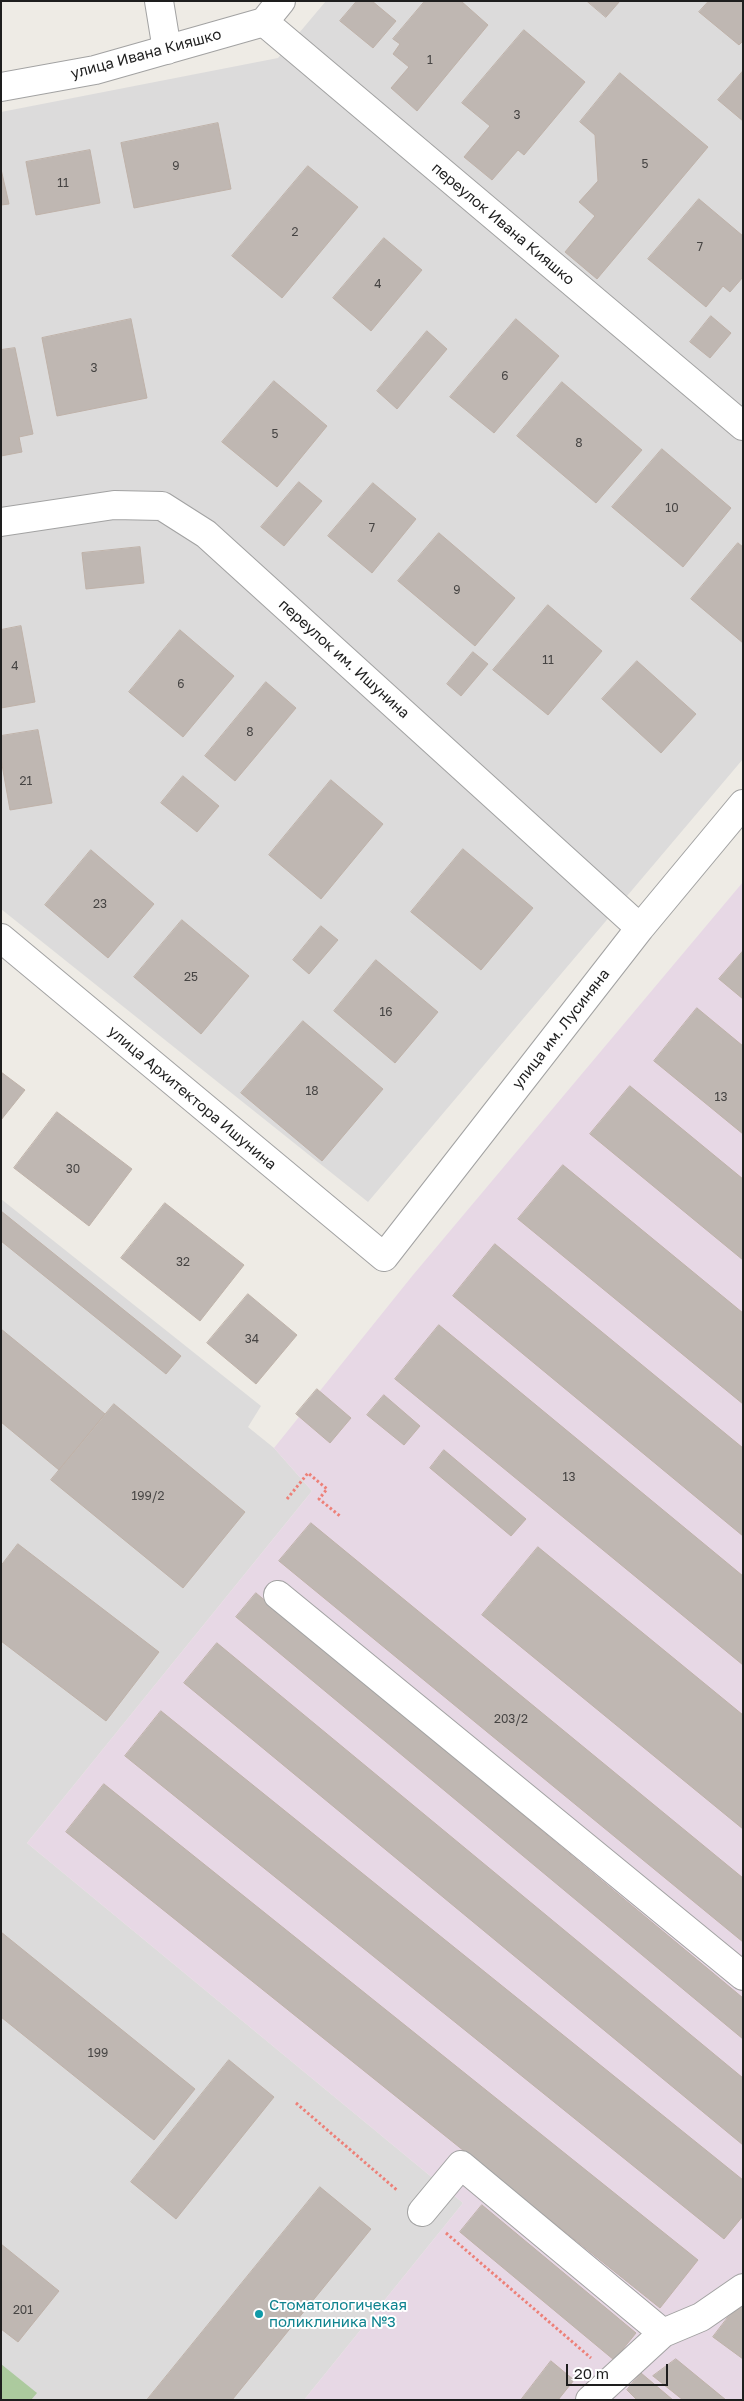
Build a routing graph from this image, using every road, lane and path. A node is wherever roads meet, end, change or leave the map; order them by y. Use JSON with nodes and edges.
{"nodes":[{"id":1,"x":159,"y":1,"type":"edge"},
{"id":2,"x":281,"y":1,"type":"edge"},
{"id":3,"x":264,"y":22,"type":"junction"},
{"id":4,"x":167,"y":50,"type":"junction"},
{"id":5,"x":1,"y":87,"type":"edge"},
{"id":6,"x":743,"y":426,"type":"edge"},
{"id":7,"x":1,"y":522,"type":"edge"},
{"id":8,"x":743,"y":804,"type":"edge"},
{"id":9,"x":640,"y":928,"type":"junction"},
{"id":10,"x":1,"y":938,"type":"edge"},
{"id":11,"x":384,"y":1256,"type":"joint"},
{"id":12,"x":287,"y":1499,"type":"dead end"},
{"id":13,"x":340,"y":1516,"type":"dead end"},
{"id":14,"x":278,"y":1595,"type":"dead end"},
{"id":15,"x":743,"y":1976,"type":"edge"},
{"id":16,"x":296,"y":2103,"type":"dead end"},
{"id":17,"x":422,"y":2212,"type":"junction"},
{"id":18,"x":743,"y":2288,"type":"edge"},
{"id":19,"x":663,"y":2333,"type":"junction"},
{"id":20,"x":602,"y":2392,"type":"edge"}],
"edges":[{"from":1,"to":4,"type":"street"},
{"from":2,"to":3,"type":"street"},
{"from":3,"to":4,"type":"street","name":"улица Ивана Кияшко"},
{"from":3,"to":6,"type":"street","name":"переулок Ивана Кияшко"},
{"from":4,"to":5,"type":"street","name":"улица Ивана Кияшко"},
{"from":7,"to":9,"type":"street","name":"переулок им. Ишунина"},
{"from":8,"to":9,"type":"street","name":"улица им. Лусиняна"},
{"from":9,"to":11,"type":"street","name":"улица им. Лусиняна"},
{"from":10,"to":11,"type":"street","name":"улица Архитектора Ишунина"},
{"from":12,"to":13,"type":"path"},
{"from":14,"to":15,"type":"street"},
{"from":16,"to":17,"type":"path"},
{"from":17,"to":19,"type":"street"},
{"from":17,"to":20,"type":"path"},
{"from":18,"to":19,"type":"street"},
{"from":19,"to":20,"type":"street"}]}
